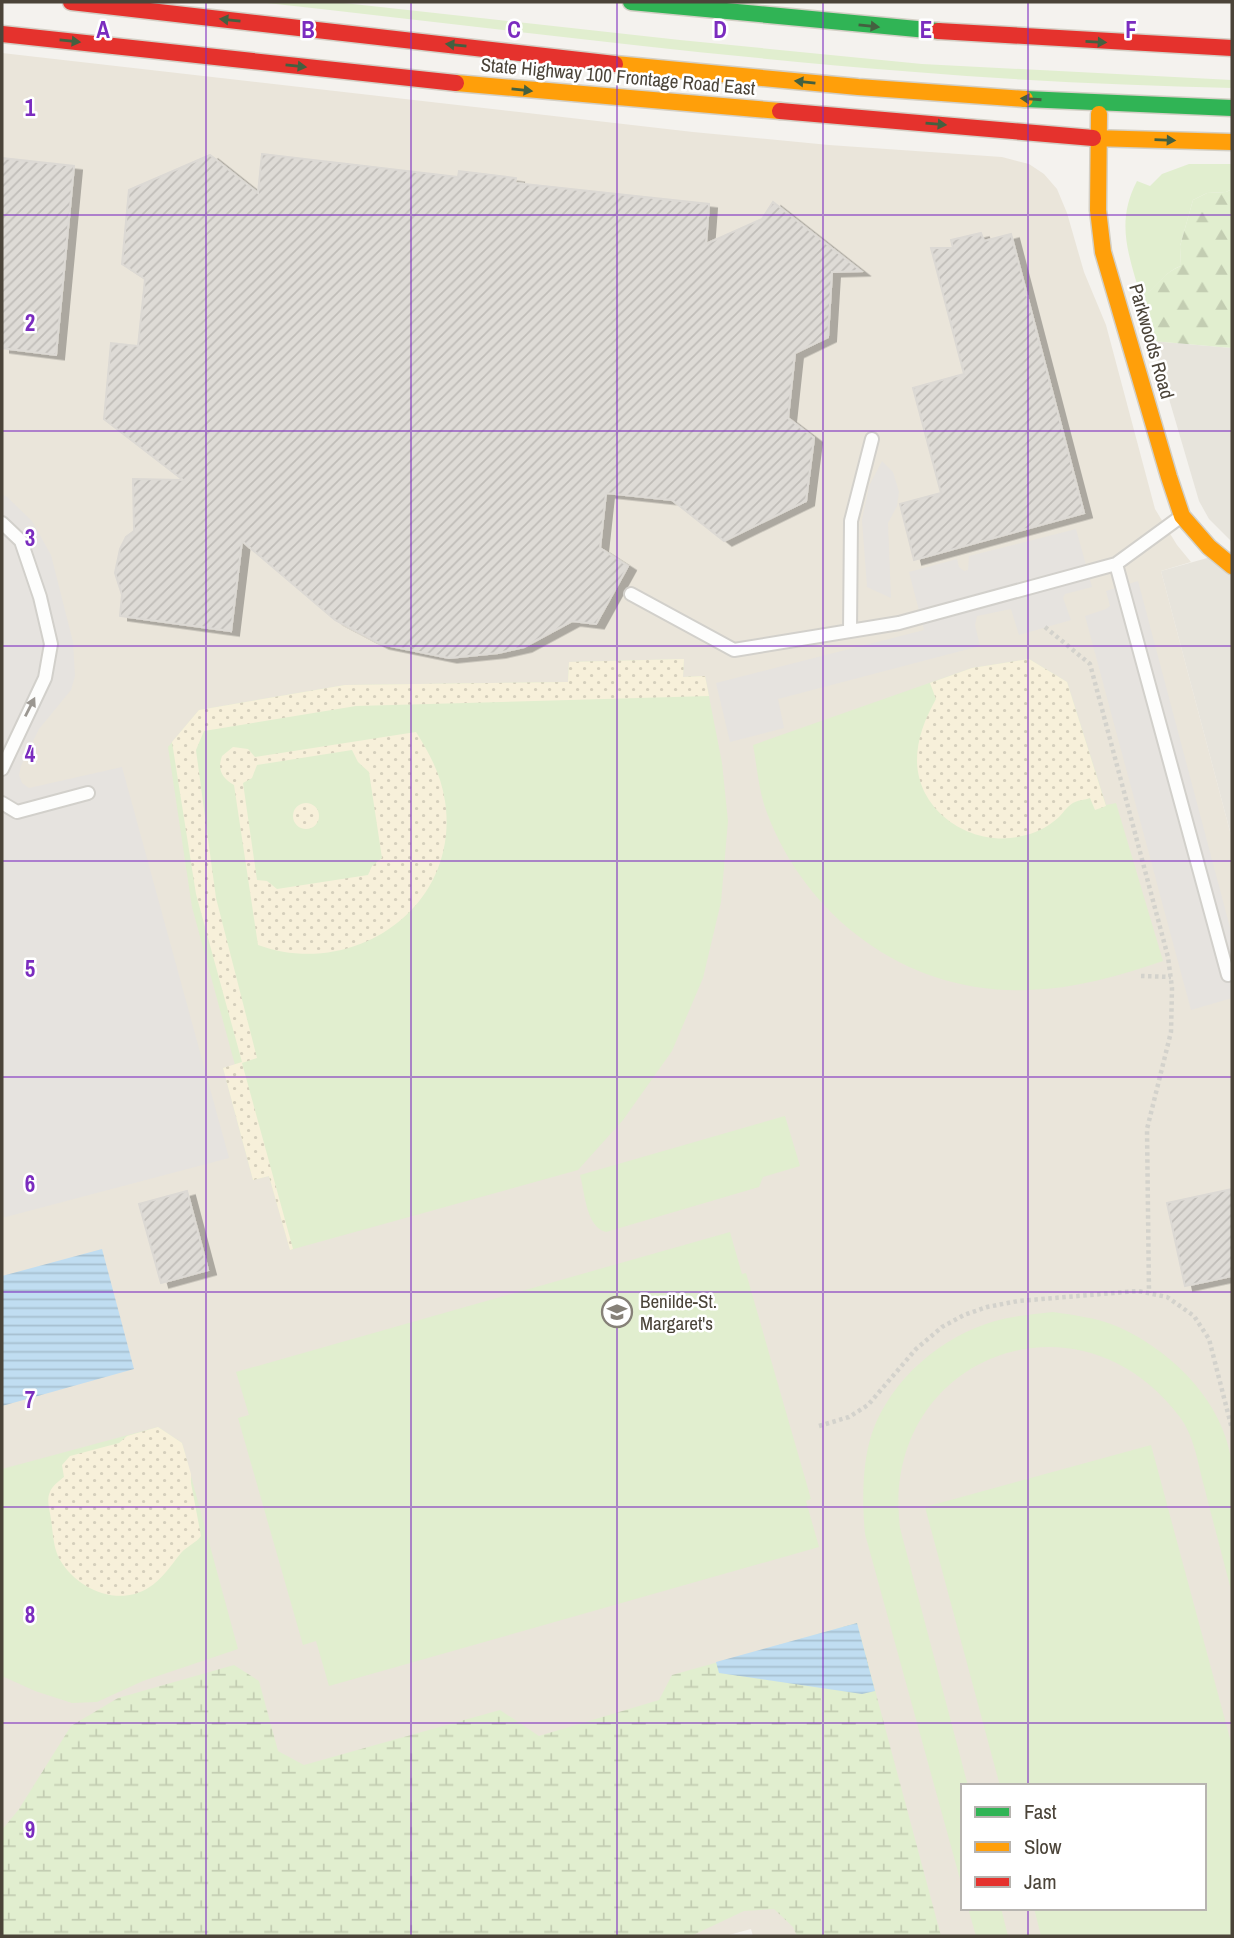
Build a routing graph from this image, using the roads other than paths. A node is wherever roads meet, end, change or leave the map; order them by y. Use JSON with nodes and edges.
{"nodes":[{"id":1,"x":71,"y":2,"type":"edge"},
{"id":2,"x":631,"y":2,"type":"edge"},
{"id":3,"x":2,"y":34,"type":"edge"},
{"id":4,"x":1232,"y":48,"type":"edge"},
{"id":5,"x":1100,"y":103,"type":"junction"},
{"id":6,"x":1232,"y":108,"type":"edge"},
{"id":7,"x":1098,"y":138,"type":"junction"},
{"id":8,"x":1232,"y":142,"type":"edge"},
{"id":9,"x":872,"y":439,"type":"dead end"},
{"id":10,"x":1182,"y":516,"type":"junction"},
{"id":11,"x":2,"y":523,"type":"edge"},
{"id":12,"x":1116,"y":564,"type":"junction"},
{"id":13,"x":1232,"y":566,"type":"edge"},
{"id":14,"x":631,"y":594,"type":"dead end"},
{"id":15,"x":850,"y":631,"type":"junction"},
{"id":16,"x":2,"y":769,"type":"edge"},
{"id":17,"x":88,"y":793,"type":"dead end"},
{"id":18,"x":2,"y":803,"type":"edge"},
{"id":19,"x":1228,"y":975,"type":"dead end"}],
"edges":[{"from":5,"to":1,"type":"main road","name":"State Highway 100 Frontage Road East","one_way":true},
{"from":2,"to":4,"type":"main road","one_way":true},
{"from":3,"to":7,"type":"main road","name":"State Highway 100 Frontage Road East","one_way":true},
{"from":5,"to":6,"type":"main road","name":"State Highway 100 Frontage Road East"},
{"from":5,"to":7,"type":"main road","name":"Parkwoods Road"},
{"from":7,"to":8,"type":"main road","name":"State Highway 100 Frontage Road East","one_way":true},
{"from":7,"to":10,"type":"main road","name":"Parkwoods Road"},
{"from":9,"to":15,"type":"lane"},
{"from":10,"to":12,"type":"lane"},
{"from":10,"to":13,"type":"main road","name":"Parkwoods Road"},
{"from":16,"to":11,"type":"lane","one_way":true},
{"from":12,"to":15,"type":"lane"},
{"from":12,"to":19,"type":"lane"},
{"from":14,"to":15,"type":"lane"},
{"from":17,"to":18,"type":"lane"}]}
